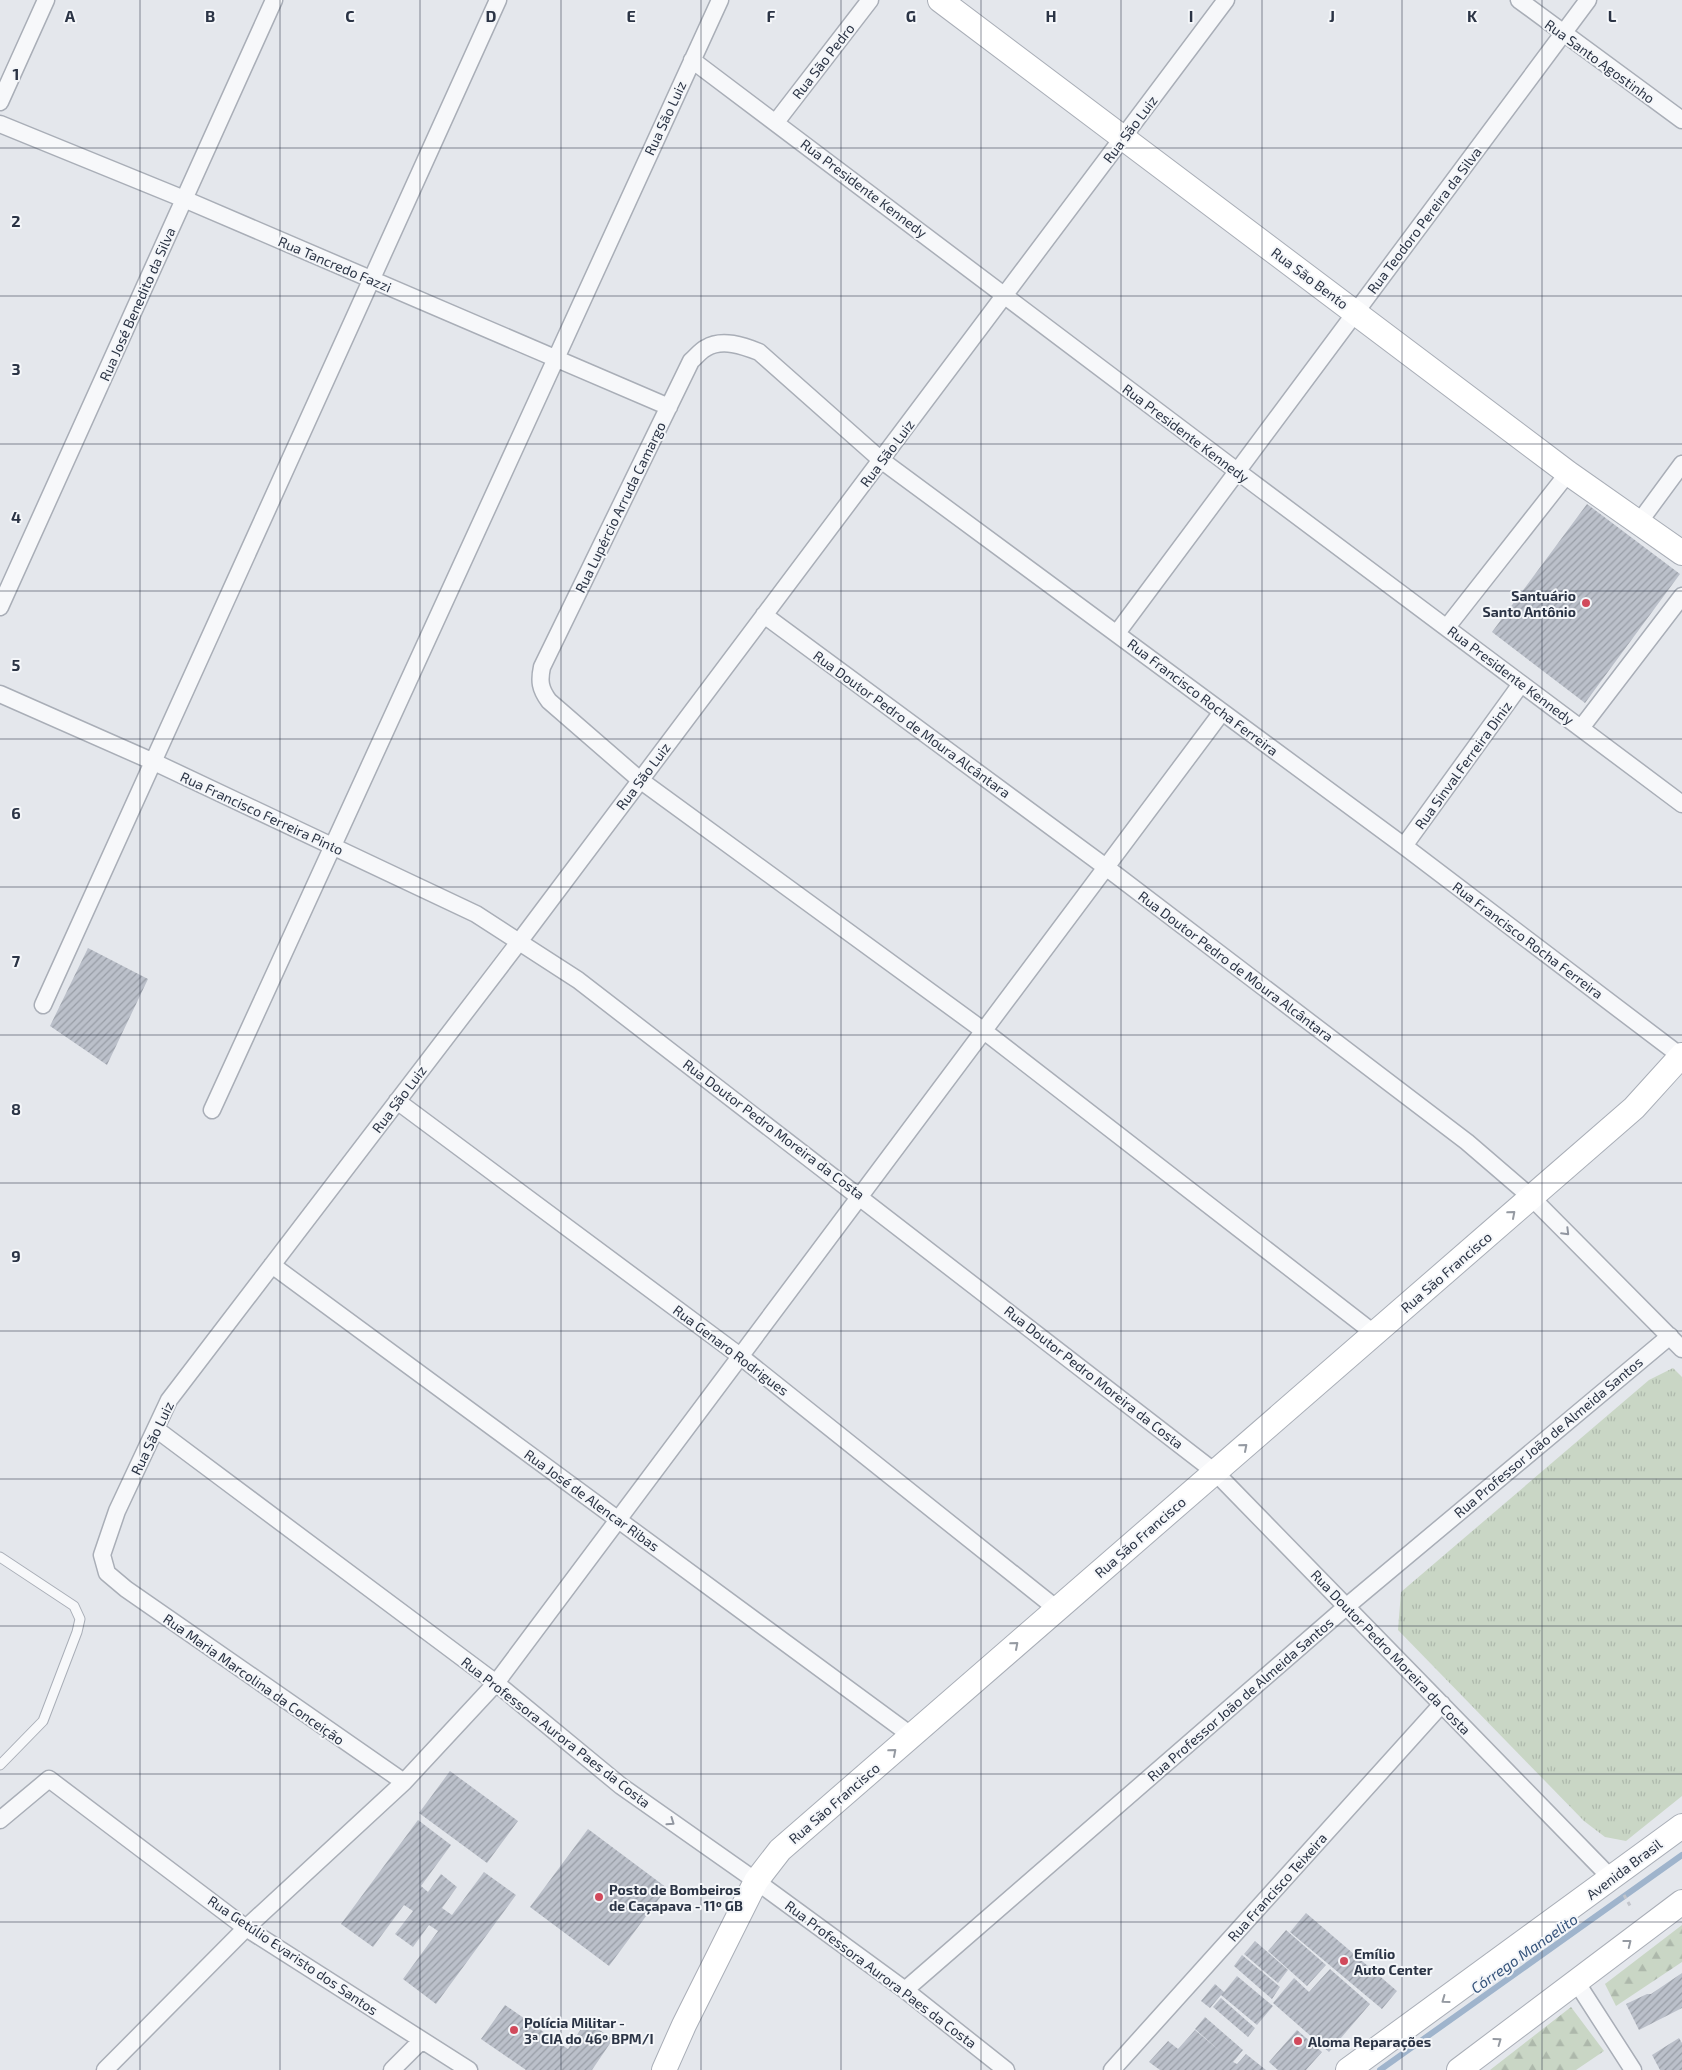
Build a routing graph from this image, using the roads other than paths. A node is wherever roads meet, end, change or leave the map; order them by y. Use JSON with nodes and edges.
{"nodes":[{"id":1,"x":46,"y":0,"type":"edge"},
{"id":2,"x":274,"y":0,"type":"edge"},
{"id":3,"x":498,"y":0,"type":"edge"},
{"id":4,"x":720,"y":0,"type":"edge"},
{"id":5,"x":870,"y":0,"type":"edge"},
{"id":6,"x":940,"y":0,"type":"edge"},
{"id":7,"x":1226,"y":0,"type":"edge"},
{"id":8,"x":1520,"y":0,"type":"edge"},
{"id":9,"x":1588,"y":0,"type":"edge"},
{"id":10,"x":1563,"y":34,"type":"junction"},
{"id":11,"x":692,"y":60,"type":"junction"},
{"id":12,"x":0,"y":102,"type":"edge"},
{"id":13,"x":1682,"y":120,"type":"edge"},
{"id":14,"x":776,"y":122,"type":"junction"},
{"id":15,"x":0,"y":124,"type":"edge"},
{"id":16,"x":1124,"y":138,"type":"junction"},
{"id":17,"x":184,"y":199,"type":"junction"},
{"id":18,"x":372,"y":279,"type":"junction"},
{"id":19,"x":1005,"y":296,"type":"junction"},
{"id":20,"x":1355,"y":312,"type":"junction"},
{"id":21,"x":725,"y":344,"type":"joint"},
{"id":22,"x":555,"y":358,"type":"junction"},
{"id":23,"x":669,"y":407,"type":"junction"},
{"id":24,"x":881,"y":460,"type":"junction"},
{"id":25,"x":1682,"y":464,"type":"edge"},
{"id":26,"x":1237,"y":472,"type":"junction"},
{"id":27,"x":1568,"y":473,"type":"junction"},
{"id":28,"x":1640,"y":521,"type":"junction"},
{"id":29,"x":1682,"y":553,"type":"edge"},
{"id":30,"x":1682,"y":596,"type":"edge"},
{"id":31,"x":0,"y":607,"type":"edge"},
{"id":32,"x":764,"y":615,"type":"junction"},
{"id":33,"x":1447,"y":627,"type":"junction"},
{"id":34,"x":1116,"y":633,"type":"junction"},
{"id":35,"x":1521,"y":684,"type":"junction"},
{"id":36,"x":0,"y":694,"type":"edge"},
{"id":37,"x":1222,"y":712,"type":"junction"},
{"id":38,"x":1581,"y":728,"type":"junction"},
{"id":39,"x":154,"y":762,"type":"junction"},
{"id":40,"x":640,"y":780,"type":"junction"},
{"id":41,"x":1682,"y":804,"type":"edge"},
{"id":42,"x":332,"y":846,"type":"junction"},
{"id":43,"x":1404,"y":846,"type":"junction"},
{"id":44,"x":1107,"y":868,"type":"junction"},
{"id":45,"x":519,"y":942,"type":"junction"},
{"id":46,"x":43,"y":1004,"type":"dead end"},
{"id":47,"x":984,"y":1031,"type":"junction"},
{"id":48,"x":1682,"y":1056,"type":"edge"},
{"id":49,"x":398,"y":1100,"type":"junction"},
{"id":50,"x":212,"y":1110,"type":"dead end"},
{"id":51,"x":860,"y":1195,"type":"junction"},
{"id":52,"x":1532,"y":1197,"type":"junction"},
{"id":53,"x":272,"y":1265,"type":"junction"},
{"id":54,"x":1375,"y":1334,"type":"junction"},
{"id":55,"x":1670,"y":1336,"type":"junction"},
{"id":56,"x":1682,"y":1348,"type":"edge"},
{"id":57,"x":740,"y":1356,"type":"junction"},
{"id":58,"x":156,"y":1428,"type":"junction"},
{"id":59,"x":1216,"y":1472,"type":"junction"},
{"id":60,"x":619,"y":1520,"type":"junction"},
{"id":61,"x":0,"y":1557,"type":"edge"},
{"id":62,"x":107,"y":1573,"type":"joint"},
{"id":63,"x":1346,"y":1606,"type":"junction"},
{"id":64,"x":1057,"y":1609,"type":"junction"},
{"id":65,"x":496,"y":1683,"type":"junction"},
{"id":66,"x":1442,"y":1704,"type":"junction"},
{"id":67,"x":912,"y":1736,"type":"junction"},
{"id":68,"x":0,"y":1765,"type":"edge"},
{"id":69,"x":404,"y":1782,"type":"junction"},
{"id":70,"x":0,"y":1820,"type":"edge"},
{"id":71,"x":1682,"y":1826,"type":"edge"},
{"id":72,"x":756,"y":1881,"type":"junction"},
{"id":73,"x":1618,"y":1887,"type":"junction"},
{"id":74,"x":1682,"y":1902,"type":"edge"},
{"id":75,"x":246,"y":1928,"type":"junction"},
{"id":76,"x":1577,"y":1983,"type":"junction"},
{"id":77,"x":905,"y":1990,"type":"junction"},
{"id":78,"x":422,"y":2040,"type":"junction"},
{"id":79,"x":106,"y":2070,"type":"edge"},
{"id":80,"x":392,"y":2070,"type":"edge"},
{"id":81,"x":469,"y":2070,"type":"edge"},
{"id":82,"x":664,"y":2070,"type":"edge"},
{"id":83,"x":1006,"y":2070,"type":"edge"},
{"id":84,"x":1112,"y":2070,"type":"edge"},
{"id":85,"x":1348,"y":2070,"type":"edge"},
{"id":86,"x":1459,"y":2070,"type":"edge"},
{"id":87,"x":1633,"y":2070,"type":"edge"}],
"edges":[{"from":1,"to":12,"type":"street"},
{"from":2,"to":17,"type":"street","name":"Rua José Benedito da Silva"},
{"from":3,"to":18,"type":"street"},
{"from":4,"to":11,"type":"street","name":"Rua São Luiz"},
{"from":5,"to":14,"type":"street","name":"Rua São Pedro"},
{"from":6,"to":16,"type":"street","name":"Rua São Bento"},
{"from":7,"to":16,"type":"street","name":"Rua São Luiz"},
{"from":8,"to":10,"type":"street","name":"Rua Santo Agostinho"},
{"from":9,"to":10,"type":"street","name":"Rua Teodoro Pereira da Silva"},
{"from":10,"to":13,"type":"street","name":"Rua Santo Agostinho"},
{"from":10,"to":20,"type":"street","name":"Rua Teodoro Pereira da Silva"},
{"from":11,"to":14,"type":"street","name":"Rua Presidente Kennedy"},
{"from":11,"to":22,"type":"street","name":"Rua São Luiz"},
{"from":14,"to":19,"type":"street","name":"Rua Presidente Kennedy"},
{"from":15,"to":17,"type":"street","name":"Rua Tancredo Fazzi"},
{"from":16,"to":19,"type":"street","name":"Rua São Luiz"},
{"from":16,"to":20,"type":"street","name":"Rua São Bento"},
{"from":17,"to":18,"type":"street","name":"Rua Tancredo Fazzi"},
{"from":17,"to":31,"type":"street","name":"Rua José Benedito da Silva"},
{"from":18,"to":22,"type":"street","name":"Rua Tancredo Fazzi"},
{"from":18,"to":39,"type":"street"},
{"from":19,"to":24,"type":"street","name":"Rua São Luiz"},
{"from":19,"to":26,"type":"street","name":"Rua Presidente Kennedy"},
{"from":20,"to":26,"type":"street","name":"Rua Teodoro Pereira da Silva"},
{"from":20,"to":27,"type":"street","name":"Rua São Bento"},
{"from":21,"to":23,"type":"street","name":"Rua Lupércio Arruda Camargo"},
{"from":21,"to":24,"type":"street","name":"Rua Francisco Rocha Ferreira"},
{"from":22,"to":23,"type":"street","name":"Rua Tancredo Fazzi"},
{"from":22,"to":42,"type":"street","name":"Rua São Luiz"},
{"from":23,"to":40,"type":"street","name":"Rua Lupércio Arruda Camargo"},
{"from":24,"to":32,"type":"street","name":"Rua São Luiz"},
{"from":24,"to":34,"type":"street","name":"Rua Francisco Rocha Ferreira"},
{"from":25,"to":28,"type":"street"},
{"from":26,"to":33,"type":"street","name":"Rua Presidente Kennedy"},
{"from":26,"to":34,"type":"street","name":"Rua Teodoro Pereira da Silva"},
{"from":27,"to":28,"type":"street","name":"Rua São Bento"},
{"from":27,"to":33,"type":"street"},
{"from":28,"to":29,"type":"street","name":"Rua São Bento"},
{"from":30,"to":38,"type":"street"},
{"from":32,"to":40,"type":"street","name":"Rua São Luiz"},
{"from":32,"to":44,"type":"street","name":"Rua Doutor Pedro de Moura Alcântara"},
{"from":33,"to":35,"type":"street","name":"Rua Presidente Kennedy"},
{"from":34,"to":37,"type":"street","name":"Rua Francisco Rocha Ferreira"},
{"from":35,"to":38,"type":"street","name":"Rua Presidente Kennedy"},
{"from":35,"to":43,"type":"street","name":"Rua Sinval Ferreira Diniz"},
{"from":36,"to":39,"type":"street","name":"Rua Francisco Ferreira Pinto"},
{"from":37,"to":43,"type":"street","name":"Rua Francisco Rocha Ferreira"},
{"from":37,"to":44,"type":"street"},
{"from":38,"to":41,"type":"street","name":"Rua Presidente Kennedy"},
{"from":39,"to":42,"type":"street","name":"Rua Francisco Ferreira Pinto"},
{"from":39,"to":46,"type":"street"},
{"from":40,"to":45,"type":"street","name":"Rua São Luiz"},
{"from":40,"to":47,"type":"street"},
{"from":42,"to":45,"type":"street","name":"Rua Francisco Ferreira Pinto"},
{"from":42,"to":50,"type":"street","name":"Rua São Luiz"},
{"from":43,"to":48,"type":"street","name":"Rua Francisco Rocha Ferreira"},
{"from":44,"to":47,"type":"street"},
{"from":44,"to":52,"type":"street","name":"Rua Doutor Pedro de Moura Alcântara"},
{"from":45,"to":49,"type":"street","name":"Rua São Luiz"},
{"from":45,"to":51,"type":"street","name":"Rua Doutor Pedro Moreira da Costa"},
{"from":47,"to":51,"type":"street"},
{"from":47,"to":54,"type":"street"},
{"from":48,"to":52,"type":"street","name":"Rua São Francisco"},
{"from":49,"to":53,"type":"street","name":"Rua São Luiz"},
{"from":49,"to":57,"type":"street","name":"Rua Genaro Rodrigues"},
{"from":51,"to":57,"type":"street"},
{"from":51,"to":59,"type":"street","name":"Rua Doutor Pedro Moreira da Costa"},
{"from":54,"to":52,"type":"street","name":"Rua São Francisco","one_way":true},
{"from":52,"to":55,"type":"street","name":"Rua Doutor Pedro de Moura Alcântara","one_way":true},
{"from":53,"to":58,"type":"street","name":"Rua São Luiz"},
{"from":53,"to":60,"type":"street","name":"Rua José de Alencar Ribas"},
{"from":59,"to":54,"type":"street","name":"Rua São Francisco","one_way":true},
{"from":55,"to":56,"type":"street","name":"Rua Doutor Pedro de Moura Alcântara"},
{"from":55,"to":63,"type":"street","name":"Rua Professor João de Almeida Santos"},
{"from":57,"to":60,"type":"street"},
{"from":57,"to":64,"type":"street","name":"Rua Genaro Rodrigues"},
{"from":58,"to":62,"type":"street","name":"Rua São Luiz"},
{"from":58,"to":65,"type":"street","name":"Rua Professora Aurora Paes da Costa"},
{"from":59,"to":63,"type":"street","name":"Rua Doutor Pedro Moreira da Costa"},
{"from":59,"to":64,"type":"street","name":"Rua São Francisco"},
{"from":60,"to":65,"type":"street"},
{"from":60,"to":67,"type":"street","name":"Rua José de Alencar Ribas"},
{"from":61,"to":68,"type":"lane"},
{"from":62,"to":69,"type":"street","name":"Rua Maria Marcolina da Conceição"},
{"from":63,"to":66,"type":"street","name":"Rua Doutor Pedro Moreira da Costa"},
{"from":63,"to":77,"type":"street","name":"Rua Professor João de Almeida Santos"},
{"from":67,"to":64,"type":"street","name":"Rua São Francisco","one_way":true},
{"from":65,"to":69,"type":"street"},
{"from":65,"to":72,"type":"street","name":"Rua Professora Aurora Paes da Costa","one_way":true},
{"from":66,"to":73,"type":"street","name":"Rua Doutor Pedro Moreira da Costa"},
{"from":66,"to":84,"type":"street","name":"Rua Francisco Teixeira"},
{"from":72,"to":67,"type":"street","name":"Rua São Francisco","one_way":true},
{"from":69,"to":75,"type":"street"},
{"from":70,"to":75,"type":"street","name":"Rua Getúlio Evaristo dos Santos"},
{"from":71,"to":73,"type":"street","name":"Avenida Brasil"},
{"from":72,"to":77,"type":"street","name":"Rua Professora Aurora Paes da Costa"},
{"from":72,"to":82,"type":"street","name":"Rua São Francisco"},
{"from":73,"to":85,"type":"street","name":"Avenida Brasil","one_way":true},
{"from":76,"to":74,"type":"street","one_way":true},
{"from":75,"to":78,"type":"street","name":"Rua Getúlio Evaristo dos Santos"},
{"from":75,"to":79,"type":"street"},
{"from":86,"to":76,"type":"street","one_way":true},
{"from":76,"to":87,"type":"street"},
{"from":77,"to":83,"type":"street","name":"Rua Professora Aurora Paes da Costa"},
{"from":78,"to":80,"type":"street"},
{"from":78,"to":81,"type":"street","name":"Rua Getúlio Evaristo dos Santos"}]}
